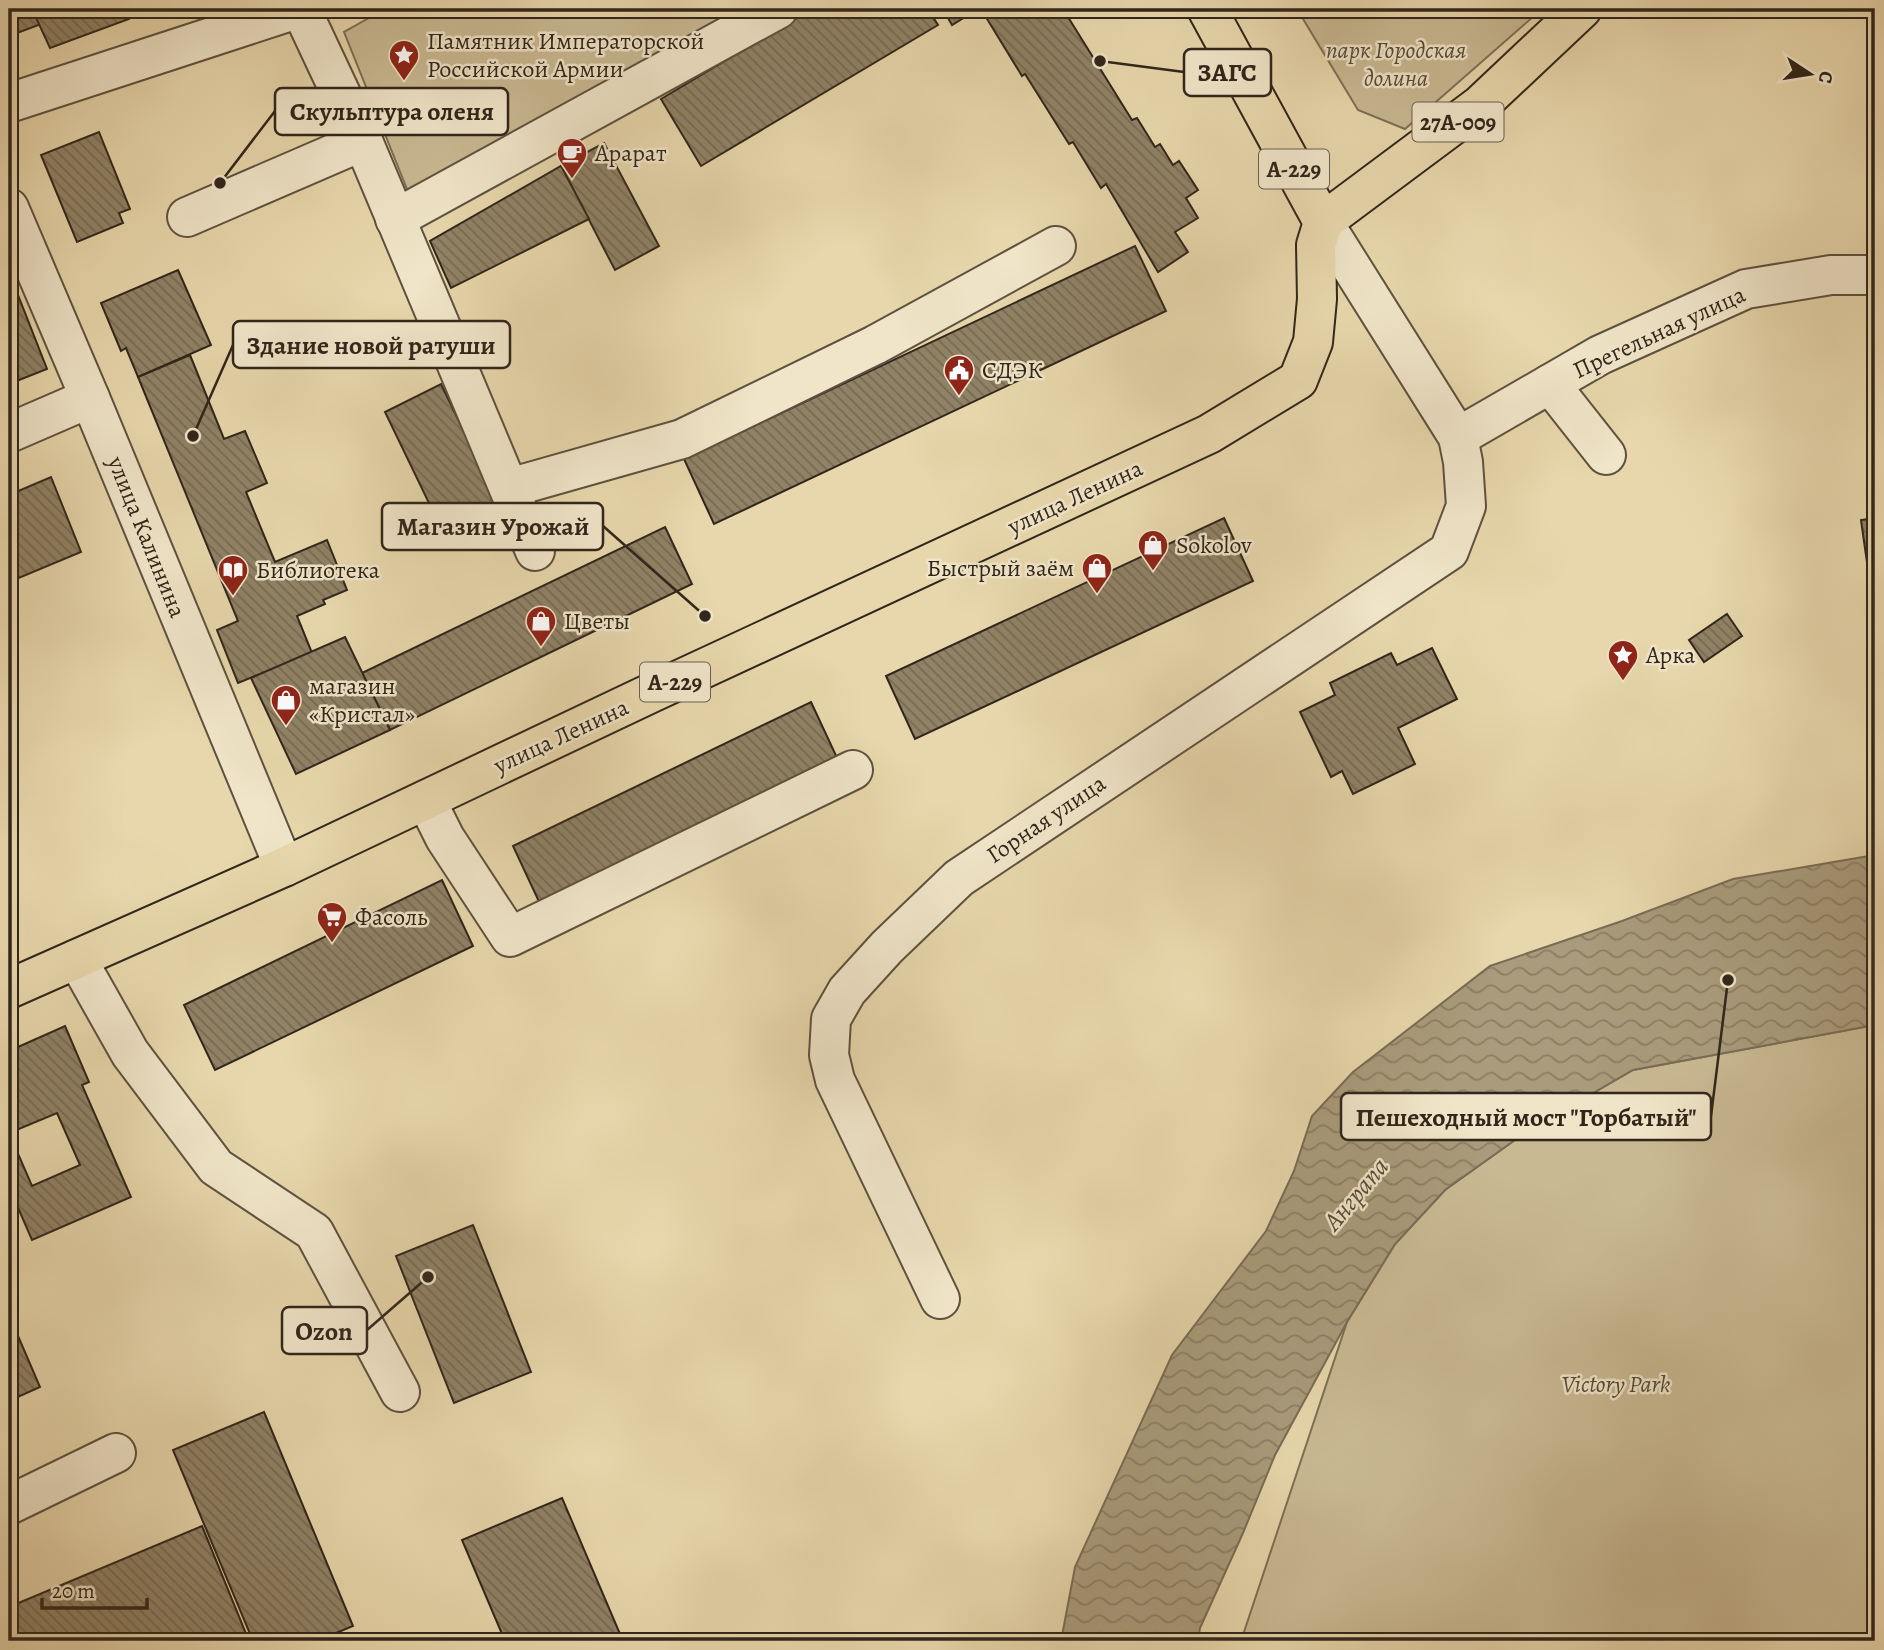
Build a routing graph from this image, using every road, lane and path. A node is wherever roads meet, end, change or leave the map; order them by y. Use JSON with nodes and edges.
{"nodes":[{"id":1,"x":299,"y":9,"type":"edge"},
{"id":2,"x":778,"y":9,"type":"edge"},
{"id":3,"x":1207,"y":9,"type":"edge"},
{"id":4,"x":1582,"y":9,"type":"edge"},
{"id":5,"x":9,"y":103,"type":"edge"},
{"id":6,"x":363,"y":141,"type":"junction"},
{"id":7,"x":9,"y":208,"type":"edge"},
{"id":8,"x":187,"y":217,"type":"dead end"},
{"id":9,"x":395,"y":219,"type":"junction"},
{"id":10,"x":1323,"y":222,"type":"junction"},
{"id":11,"x":1055,"y":246,"type":"dead end"},
{"id":12,"x":1875,"y":275,"type":"edge"},
{"id":13,"x":1550,"y":384,"type":"junction"},
{"id":14,"x":90,"y":398,"type":"junction"},
{"id":15,"x":9,"y":433,"type":"edge"},
{"id":16,"x":1458,"y":437,"type":"junction"},
{"id":17,"x":1606,"y":455,"type":"dead end"},
{"id":18,"x":509,"y":488,"type":"junction"},
{"id":19,"x":535,"y":551,"type":"dead end"},
{"id":20,"x":853,"y":770,"type":"dead end"},
{"id":21,"x":426,"y":800,"type":"junction"},
{"id":22,"x":284,"y":867,"type":"junction"},
{"id":23,"x":78,"y":959,"type":"junction"},
{"id":24,"x":9,"y":989,"type":"edge"},
{"id":25,"x":940,"y":1298,"type":"dead end"},
{"id":26,"x":400,"y":1392,"type":"dead end"},
{"id":27,"x":116,"y":1453,"type":"dead end"},
{"id":28,"x":9,"y":1505,"type":"edge"}],
"edges":[{"from":1,"to":5,"type":"street"},
{"from":1,"to":6,"type":"street"},
{"from":2,"to":9,"type":"street"},
{"from":3,"to":10,"type":"main road","number":"А-229"},
{"from":4,"to":10,"type":"main road","number":"27А-009"},
{"from":6,"to":8,"type":"street"},
{"from":6,"to":9,"type":"street"},
{"from":7,"to":14,"type":"street","name":"улица Калинина"},
{"from":9,"to":18,"type":"street"},
{"from":10,"to":16,"type":"street"},
{"from":10,"to":21,"type":"main road","name":"улица Ленина","number":"А-229"},
{"from":11,"to":18,"type":"street"},
{"from":12,"to":13,"type":"street","name":"Прегельная улица"},
{"from":13,"to":16,"type":"street","name":"Прегельная улица"},
{"from":13,"to":17,"type":"street"},
{"from":14,"to":15,"type":"street"},
{"from":14,"to":22,"type":"street","name":"улица Калинина"},
{"from":16,"to":25,"type":"street","name":"Горная улица"},
{"from":18,"to":19,"type":"street"},
{"from":20,"to":21,"type":"street"},
{"from":21,"to":22,"type":"main road","name":"улица Ленина","number":"А-229"},
{"from":22,"to":23,"type":"main road","name":"улица Ленина","number":"А-229"},
{"from":23,"to":24,"type":"main road","name":"улица Ленина","number":"А-229"},
{"from":23,"to":26,"type":"street"},
{"from":27,"to":28,"type":"street"}]}
